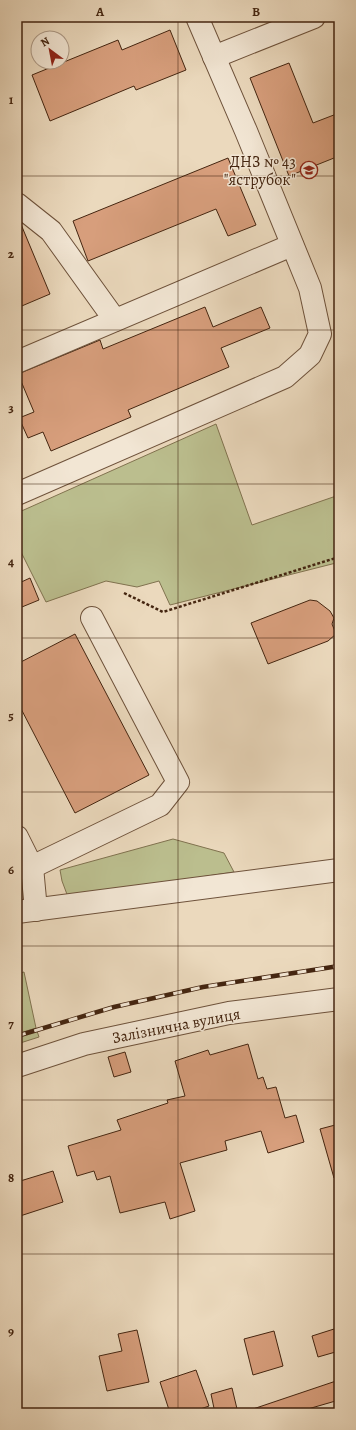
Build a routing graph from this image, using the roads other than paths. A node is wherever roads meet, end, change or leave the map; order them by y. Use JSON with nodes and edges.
{"nodes":[{"id":1,"x":198,"y":17,"type":"edge"},
{"id":2,"x":314,"y":17,"type":"edge"},
{"id":3,"x":214,"y":57,"type":"junction"},
{"id":4,"x":17,"y":204,"type":"edge"},
{"id":5,"x":292,"y":245,"type":"junction"},
{"id":6,"x":115,"y":320,"type":"junction"},
{"id":7,"x":17,"y":362,"type":"edge"},
{"id":8,"x":17,"y":494,"type":"edge"},
{"id":9,"x":92,"y":618,"type":"dead end"},
{"id":10,"x":17,"y":837,"type":"edge"},
{"id":11,"x":32,"y":867,"type":"junction"},
{"id":12,"x":339,"y":870,"type":"edge"},
{"id":13,"x":26,"y":911,"type":"edge"},
{"id":14,"x":339,"y":999,"type":"edge"},
{"id":15,"x":17,"y":1066,"type":"edge"}],
"edges":[{"from":1,"to":3,"type":"street"},
{"from":2,"to":3,"type":"street"},
{"from":3,"to":5,"type":"street"},
{"from":4,"to":6,"type":"street"},
{"from":5,"to":6,"type":"street"},
{"from":5,"to":8,"type":"street"},
{"from":6,"to":7,"type":"street"},
{"from":9,"to":11,"type":"street"},
{"from":10,"to":11,"type":"street"},
{"from":11,"to":13,"type":"street"},
{"from":12,"to":13,"type":"street"},
{"from":14,"to":15,"type":"street","name":"Залізнична вулиця"}]}
